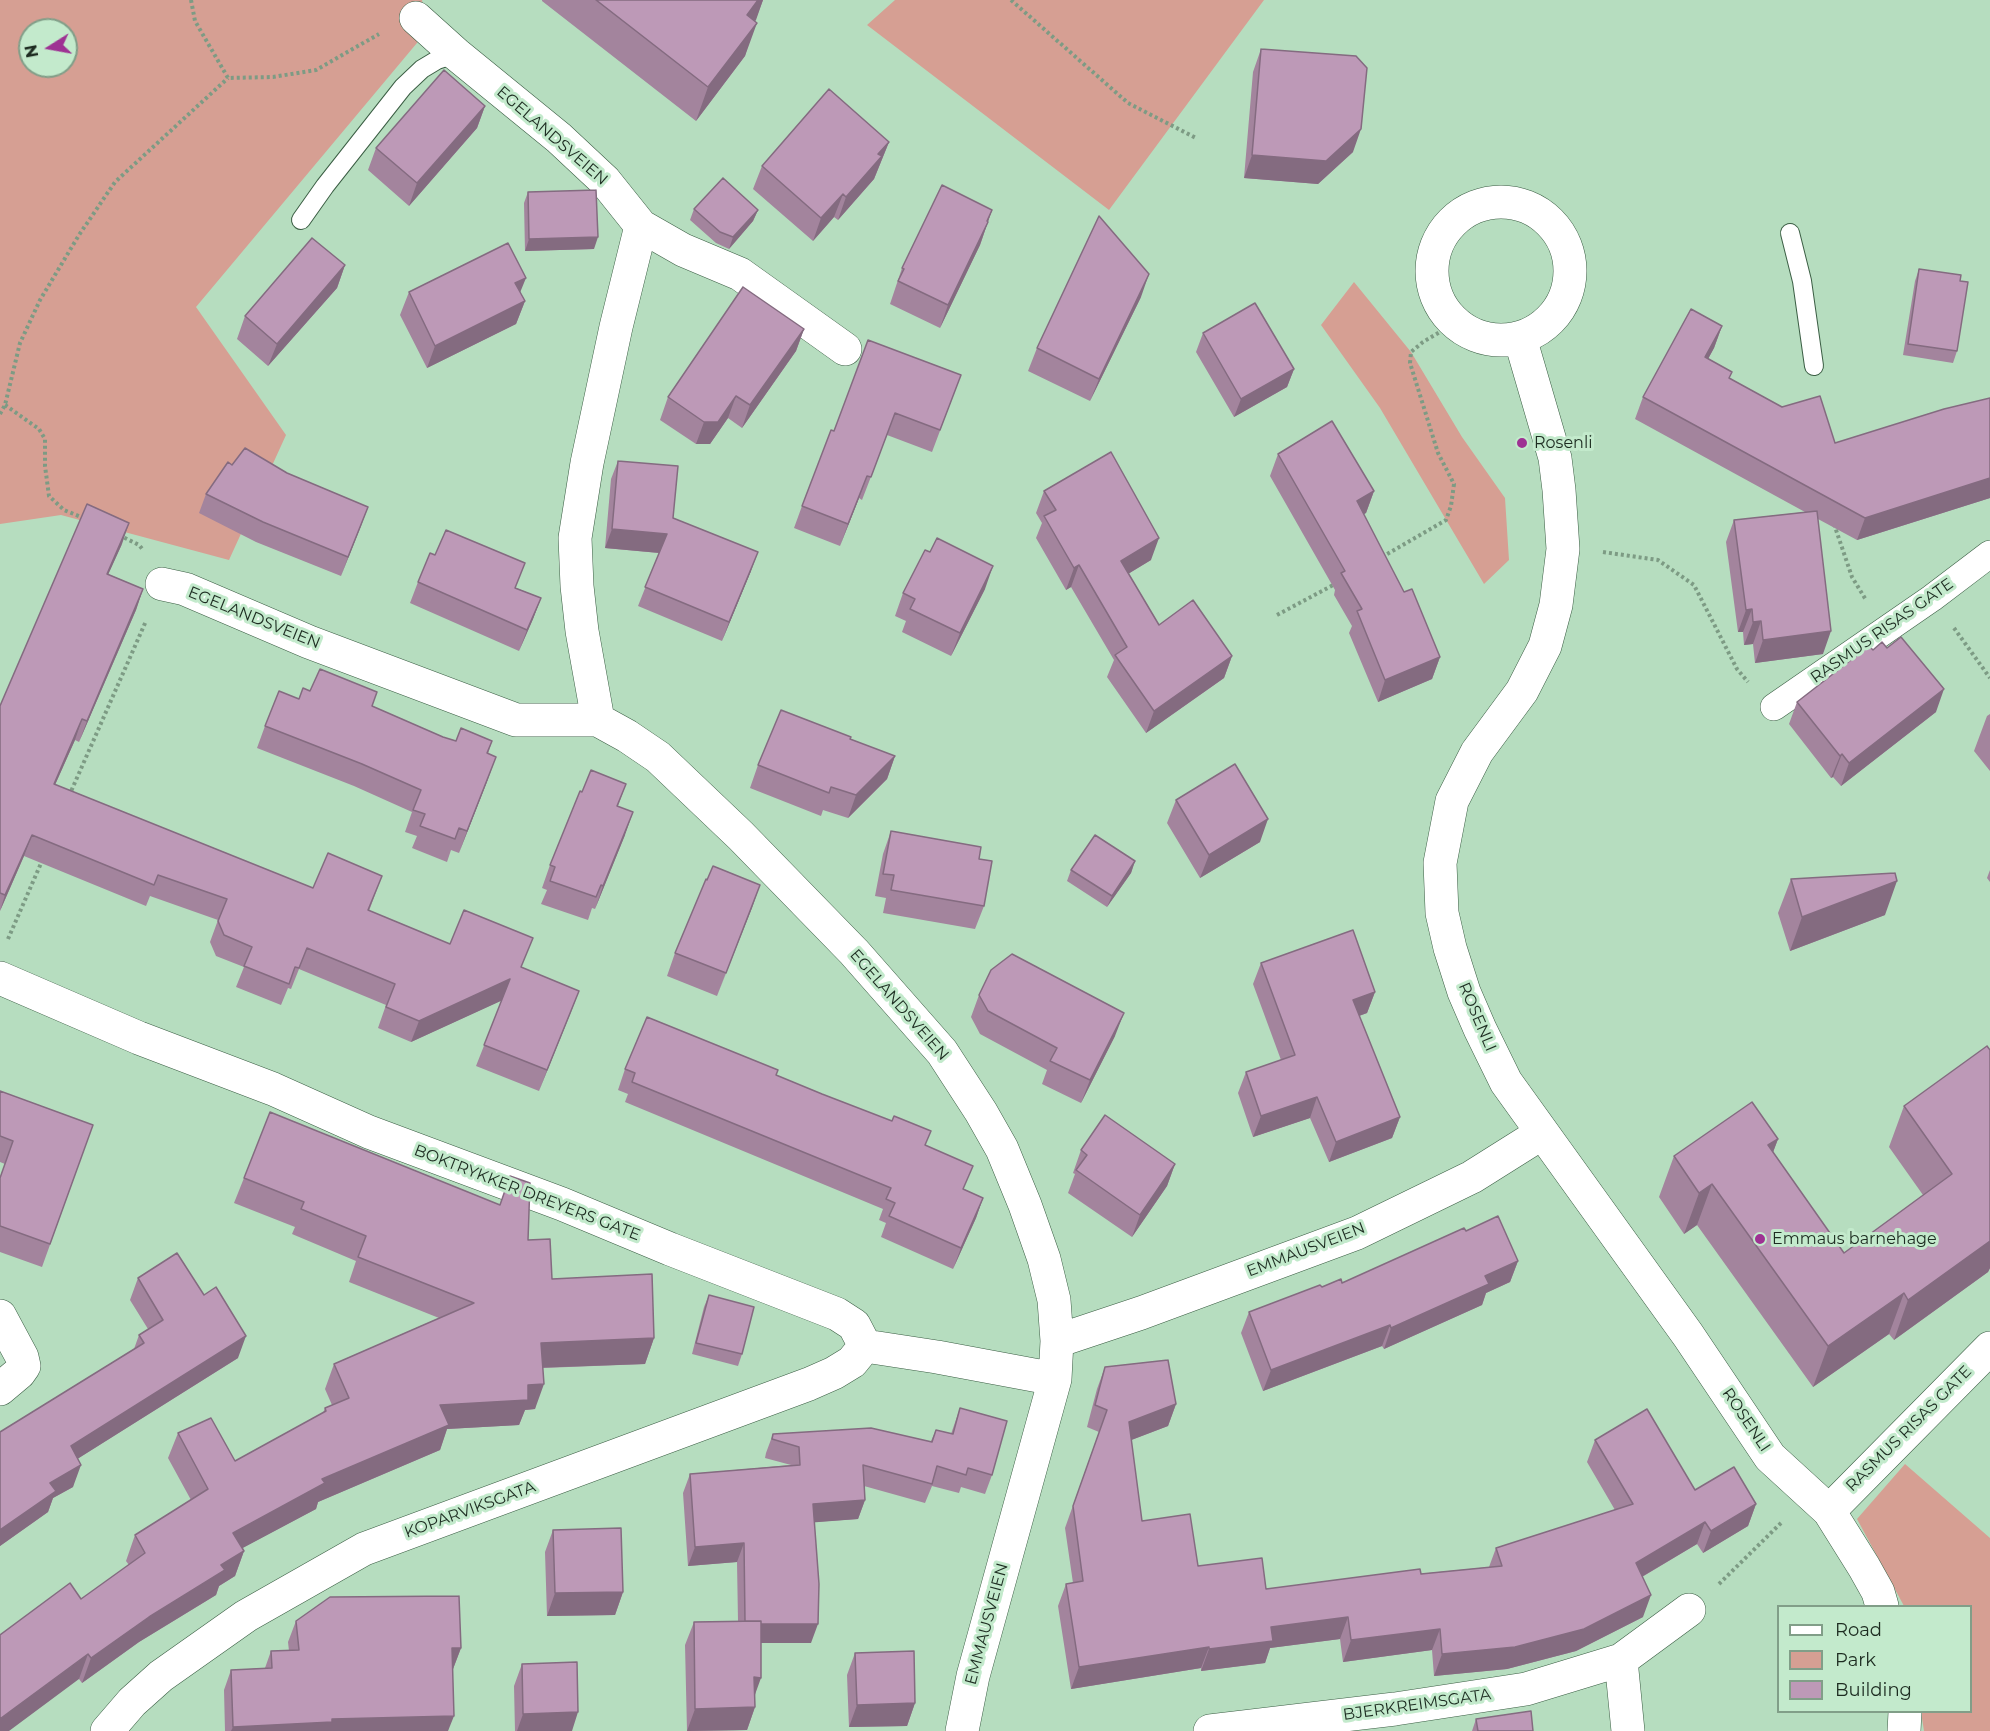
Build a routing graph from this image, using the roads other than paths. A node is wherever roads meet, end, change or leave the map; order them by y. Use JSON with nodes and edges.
{"nodes":[{"id":1,"x":416,"y":18,"type":"road end"},
{"id":2,"x":456,"y":54,"type":"junction"},
{"id":3,"x":301,"y":220,"type":"dead end"},
{"id":4,"x":641,"y":226,"type":"junction"},
{"id":5,"x":1790,"y":233,"type":"dead end"},
{"id":6,"x":1520,"y":338,"type":"junction"},
{"id":7,"x":845,"y":349,"type":"dead end"},
{"id":8,"x":1814,"y":366,"type":"dead end"},
{"id":9,"x":1990,"y":554,"type":"edge"},
{"id":10,"x":162,"y":584,"type":"road end"},
{"id":11,"x":1774,"y":707,"type":"road end"},
{"id":12,"x":598,"y":720,"type":"junction"},
{"id":13,"x":2,"y":963,"type":"edge"},
{"id":14,"x":1542,"y":1133,"type":"junction"},
{"id":15,"x":0,"y":1316,"type":"edge"},
{"id":16,"x":1057,"y":1341,"type":"junction"},
{"id":17,"x":865,"y":1346,"type":"junction"},
{"id":18,"x":1990,"y":1348,"type":"edge"},
{"id":19,"x":1055,"y":1379,"type":"junction"},
{"id":20,"x":0,"y":1389,"type":"edge"},
{"id":21,"x":1819,"y":1501,"type":"junction"},
{"id":22,"x":1882,"y":1605,"type":"edge"},
{"id":23,"x":1689,"y":1610,"type":"road end"},
{"id":24,"x":1621,"y":1660,"type":"junction"},
{"id":25,"x":1905,"y":1713,"type":"edge"},
{"id":26,"x":108,"y":1731,"type":"edge"},
{"id":27,"x":962,"y":1731,"type":"edge"},
{"id":28,"x":1210,"y":1731,"type":"edge"},
{"id":29,"x":1628,"y":1731,"type":"edge"},
{"id":30,"x":1904,"y":1731,"type":"edge"}],
"edges":[{"from":1,"to":2,"type":"street","name":"EGELANDSVEIEN"},
{"from":2,"to":3,"type":"lane"},
{"from":2,"to":4,"type":"street","name":"EGELANDSVEIEN"},
{"from":4,"to":7,"type":"street","name":"EGELANDSVEIEN"},
{"from":4,"to":12,"type":"street"},
{"from":5,"to":8,"type":"lane"},
{"from":6,"to":6,"type":"street"},
{"from":6,"to":14,"type":"street","name":"ROSENLI"},
{"from":9,"to":11,"type":"street","name":"RASMUS RISAS GATE"},
{"from":10,"to":12,"type":"street","name":"EGELANDSVEIEN"},
{"from":12,"to":16,"type":"street","name":"EGELANDSVEIEN"},
{"from":13,"to":17,"type":"street","name":"BOKTRYKKER DREYERS GATE"},
{"from":14,"to":16,"type":"street","name":"EMMAUSVEIEN"},
{"from":14,"to":21,"type":"street","name":"ROSENLI"},
{"from":15,"to":20,"type":"street"},
{"from":16,"to":19,"type":"street","name":"EGELANDSVEIEN"},
{"from":17,"to":19,"type":"street"},
{"from":17,"to":26,"type":"street","name":"KOPARVIKSGATA"},
{"from":18,"to":21,"type":"street","name":"RASMUS RISAS GATE"},
{"from":19,"to":27,"type":"street","name":"EMMAUSVEIEN"},
{"from":21,"to":22,"type":"street","name":"ROSENLI"},
{"from":23,"to":24,"type":"street","name":"BJERKREIMSGATA"},
{"from":24,"to":28,"type":"street","name":"BJERKREIMSGATA"},
{"from":24,"to":29,"type":"street"},
{"from":25,"to":30,"type":"street"}]}
